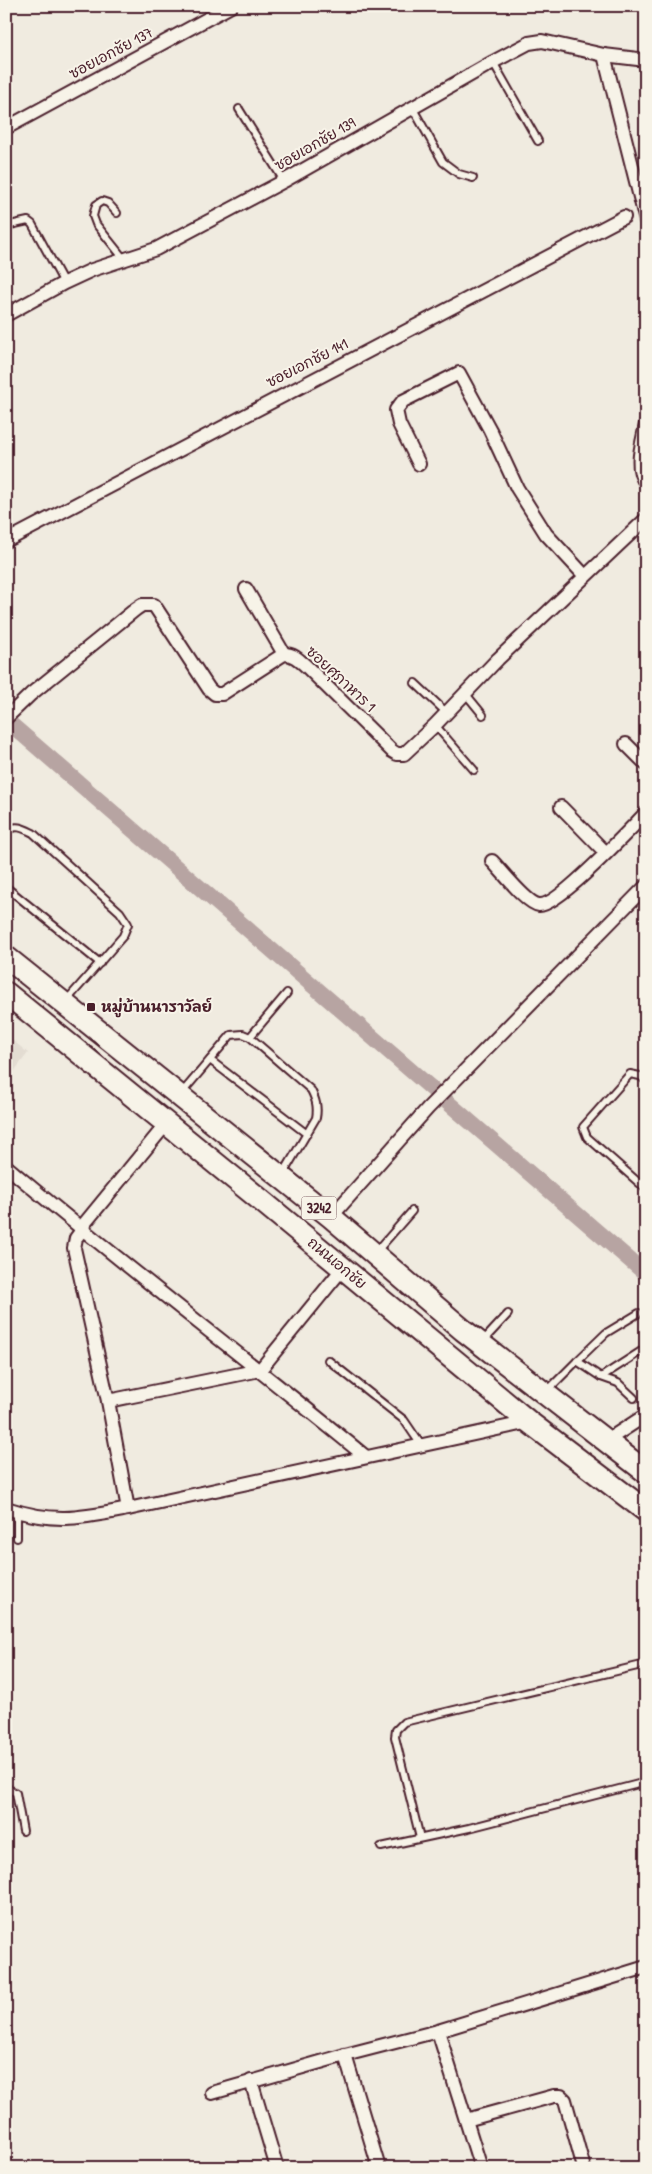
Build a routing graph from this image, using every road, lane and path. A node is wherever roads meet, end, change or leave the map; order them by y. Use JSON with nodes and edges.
{"nodes":[{"id":1,"x":231,"y":6,"type":"edge"},
{"id":2,"x":604,"y":55,"type":"junction"},
{"id":3,"x":646,"y":60,"type":"edge"},
{"id":4,"x":493,"y":62,"type":"junction"},
{"id":5,"x":412,"y":107,"type":"junction"},
{"id":6,"x":239,"y":109,"type":"dead end"},
{"id":7,"x":6,"y":128,"type":"edge"},
{"id":8,"x":538,"y":141,"type":"dead end"},
{"id":9,"x":473,"y":178,"type":"dead end"},
{"id":10,"x":284,"y":181,"type":"junction"},
{"id":11,"x":117,"y":213,"type":"dead end"},
{"id":12,"x":624,"y":217,"type":"dead end"},
{"id":13,"x":646,"y":221,"type":"edge"},
{"id":14,"x":10,"y":225,"type":"dead end"},
{"id":15,"x":124,"y":259,"type":"junction"},
{"id":16,"x":64,"y":283,"type":"junction"},
{"id":17,"x":6,"y":315,"type":"edge"},
{"id":18,"x":646,"y":424,"type":"edge"},
{"id":19,"x":420,"y":464,"type":"dead end"},
{"id":20,"x":646,"y":483,"type":"edge"},
{"id":21,"x":646,"y":520,"type":"edge"},
{"id":22,"x":6,"y":541,"type":"edge"},
{"id":23,"x":585,"y":576,"type":"junction"},
{"id":24,"x":246,"y":589,"type":"dead end"},
{"id":25,"x":284,"y":654,"type":"junction"},
{"id":26,"x":414,"y":683,"type":"dead end"},
{"id":27,"x":465,"y":693,"type":"junction"},
{"id":28,"x":447,"y":713,"type":"junction"},
{"id":29,"x":483,"y":715,"type":"dead end"},
{"id":30,"x":6,"y":718,"type":"edge"},
{"id":31,"x":435,"y":725,"type":"junction"},
{"id":32,"x":626,"y":744,"type":"dead end"},
{"id":33,"x":646,"y":764,"type":"edge"},
{"id":34,"x":474,"y":770,"type":"dead end"},
{"id":35,"x":561,"y":807,"type":"dead end"},
{"id":36,"x":646,"y":813,"type":"edge"},
{"id":37,"x":6,"y":831,"type":"edge"},
{"id":38,"x":606,"y":853,"type":"junction"},
{"id":39,"x":492,"y":861,"type":"dead end"},
{"id":40,"x":646,"y":886,"type":"edge"},
{"id":41,"x":6,"y":887,"type":"edge"},
{"id":42,"x":6,"y":957,"type":"edge"},
{"id":43,"x":100,"y":962,"type":"junction"},
{"id":44,"x":6,"y":993,"type":"edge"},
{"id":45,"x":287,"y":993,"type":"dead end"},
{"id":46,"x":65,"y":1003,"type":"junction"},
{"id":47,"x":250,"y":1037,"type":"junction"},
{"id":48,"x":210,"y":1060,"type":"junction"},
{"id":49,"x":646,"y":1081,"type":"edge"},
{"id":50,"x":179,"y":1096,"type":"junction"},
{"id":51,"x":167,"y":1123,"type":"junction"},
{"id":52,"x":307,"y":1134,"type":"junction"},
{"id":53,"x":6,"y":1166,"type":"edge"},
{"id":54,"x":282,"y":1177,"type":"junction"},
{"id":55,"x":646,"y":1189,"type":"edge"},
{"id":56,"x":412,"y":1211,"type":"dead end"},
{"id":57,"x":331,"y":1217,"type":"junction"},
{"id":58,"x":81,"y":1229,"type":"junction"},
{"id":59,"x":374,"y":1254,"type":"junction"},
{"id":60,"x":343,"y":1268,"type":"junction"},
{"id":61,"x":639,"y":1313,"type":"dead end"},
{"id":62,"x":508,"y":1314,"type":"dead end"},
{"id":63,"x":482,"y":1343,"type":"junction"},
{"id":64,"x":646,"y":1348,"type":"edge"},
{"id":65,"x":328,"y":1360,"type":"dead end"},
{"id":66,"x":577,"y":1361,"type":"junction"},
{"id":67,"x":260,"y":1370,"type":"junction"},
{"id":68,"x":601,"y":1376,"type":"junction"},
{"id":69,"x":553,"y":1398,"type":"junction"},
{"id":70,"x":634,"y":1398,"type":"dead end"},
{"id":71,"x":108,"y":1401,"type":"junction"},
{"id":72,"x":646,"y":1415,"type":"edge"},
{"id":73,"x":530,"y":1422,"type":"junction"},
{"id":74,"x":606,"y":1441,"type":"junction"},
{"id":75,"x":421,"y":1446,"type":"junction"},
{"id":76,"x":366,"y":1458,"type":"junction"},
{"id":77,"x":646,"y":1472,"type":"edge"},
{"id":78,"x":128,"y":1509,"type":"junction"},
{"id":79,"x":12,"y":1510,"type":"edge"},
{"id":80,"x":646,"y":1511,"type":"edge"},
{"id":81,"x":17,"y":1538,"type":"dead end"},
{"id":82,"x":646,"y":1664,"type":"edge"},
{"id":83,"x":646,"y":1782,"type":"edge"},
{"id":84,"x":6,"y":1787,"type":"edge"},
{"id":85,"x":23,"y":1831,"type":"dead end"},
{"id":86,"x":420,"y":1838,"type":"junction"},
{"id":87,"x":381,"y":1847,"type":"dead end"},
{"id":88,"x":646,"y":1967,"type":"edge"},
{"id":89,"x":438,"y":2031,"type":"junction"},
{"id":90,"x":345,"y":2054,"type":"junction"},
{"id":91,"x":251,"y":2081,"type":"junction"},
{"id":92,"x":212,"y":2093,"type":"dead end"},
{"id":93,"x":466,"y":2120,"type":"junction"},
{"id":94,"x":277,"y":2168,"type":"edge"},
{"id":95,"x":379,"y":2168,"type":"edge"},
{"id":96,"x":481,"y":2168,"type":"edge"},
{"id":97,"x":584,"y":2168,"type":"edge"}],
"edges":[{"from":1,"to":7,"type":"street","name":"ซอยเอกชัย 137"},
{"from":2,"to":3,"type":"street","name":"ซอยเอกชัย 139"},
{"from":2,"to":4,"type":"street","name":"ซอยเอกชัย 139"},
{"from":2,"to":13,"type":"street"},
{"from":4,"to":5,"type":"street","name":"ซอยเอกชัย 139"},
{"from":4,"to":8,"type":"lane"},
{"from":5,"to":9,"type":"lane"},
{"from":5,"to":10,"type":"street","name":"ซอยเอกชัย 139"},
{"from":6,"to":10,"type":"lane"},
{"from":10,"to":15,"type":"street","name":"ซอยเอกชัย 139"},
{"from":11,"to":15,"type":"lane"},
{"from":12,"to":22,"type":"street","name":"ซอยเอกชัย 141"},
{"from":14,"to":16,"type":"lane"},
{"from":15,"to":16,"type":"street","name":"ซอยเอกชัย 139"},
{"from":16,"to":17,"type":"street","name":"ซอยเอกชัย 139"},
{"from":18,"to":20,"type":"street"},
{"from":19,"to":23,"type":"street"},
{"from":21,"to":23,"type":"street","name":"ซอยศุภาหาร 1"},
{"from":23,"to":27,"type":"street","name":"ซอยศุภาหาร 1"},
{"from":24,"to":25,"type":"street"},
{"from":25,"to":30,"type":"street","name":"ซอยศุภาหาร 1"},
{"from":25,"to":31,"type":"street","name":"ซอยศุภาหาร 1"},
{"from":26,"to":28,"type":"lane"},
{"from":27,"to":28,"type":"street","name":"ซอยศุภาหาร 1"},
{"from":27,"to":29,"type":"lane"},
{"from":28,"to":31,"type":"street","name":"ซอยศุภาหาร 1"},
{"from":31,"to":34,"type":"lane"},
{"from":32,"to":33,"type":"street"},
{"from":35,"to":38,"type":"street"},
{"from":36,"to":38,"type":"street"},
{"from":37,"to":43,"type":"lane"},
{"from":38,"to":39,"type":"street"},
{"from":40,"to":57,"type":"street"},
{"from":41,"to":43,"type":"lane"},
{"from":42,"to":46,"type":"main road","name":"ถนนเอกชัย","number":"3242"},
{"from":43,"to":46,"type":"lane"},
{"from":44,"to":51,"type":"main road","name":"ถนนเอกชัย","number":"3242"},
{"from":45,"to":47,"type":"lane"},
{"from":46,"to":50,"type":"main road","name":"ถนนเอกชัย","number":"3242"},
{"from":47,"to":48,"type":"lane"},
{"from":47,"to":52,"type":"lane"},
{"from":48,"to":50,"type":"lane"},
{"from":48,"to":52,"type":"lane"},
{"from":49,"to":55,"type":"lane"},
{"from":50,"to":54,"type":"main road","name":"ถนนเอกชัย","number":"3242"},
{"from":51,"to":58,"type":"street"},
{"from":51,"to":60,"type":"main road","name":"ถนนเอกชัย","number":"3242"},
{"from":52,"to":54,"type":"lane"},
{"from":53,"to":58,"type":"street"},
{"from":54,"to":57,"type":"main road","name":"ถนนเอกชัย","number":"3242"},
{"from":56,"to":59,"type":"lane"},
{"from":57,"to":59,"type":"main road","name":"ถนนเอกชัย","number":"3242"},
{"from":58,"to":67,"type":"street"},
{"from":58,"to":71,"type":"street"},
{"from":59,"to":63,"type":"main road","name":"ถนนเอกชัย","number":"3242"},
{"from":60,"to":67,"type":"street"},
{"from":60,"to":73,"type":"main road","name":"ถนนเอกชัย","number":"3242"},
{"from":61,"to":66,"type":"lane"},
{"from":62,"to":63,"type":"lane"},
{"from":63,"to":69,"type":"main road","name":"ถนนเอกชัย","number":"3242"},
{"from":64,"to":68,"type":"lane"},
{"from":65,"to":75,"type":"lane"},
{"from":66,"to":68,"type":"lane"},
{"from":66,"to":69,"type":"lane"},
{"from":67,"to":71,"type":"street"},
{"from":67,"to":76,"type":"street"},
{"from":68,"to":70,"type":"lane"},
{"from":69,"to":73,"type":"main road"},
{"from":69,"to":74,"type":"main road","name":"ถนนเอกชัย","number":"3242"},
{"from":71,"to":78,"type":"street"},
{"from":72,"to":74,"type":"street"},
{"from":73,"to":75,"type":"street"},
{"from":73,"to":80,"type":"main road","name":"ถนนเอกชัย","number":"3242"},
{"from":74,"to":77,"type":"main road","name":"ถนนเอกชัย","number":"3242"},
{"from":75,"to":76,"type":"street"},
{"from":76,"to":78,"type":"street"},
{"from":78,"to":79,"type":"street"},
{"from":79,"to":81,"type":"lane"},
{"from":82,"to":86,"type":"lane"},
{"from":83,"to":86,"type":"lane"},
{"from":84,"to":85,"type":"lane"},
{"from":86,"to":87,"type":"lane"},
{"from":88,"to":89,"type":"street"},
{"from":89,"to":90,"type":"street"},
{"from":89,"to":93,"type":"street"},
{"from":90,"to":91,"type":"street"},
{"from":90,"to":95,"type":"street"},
{"from":91,"to":92,"type":"street"},
{"from":91,"to":94,"type":"street"},
{"from":93,"to":96,"type":"street"},
{"from":93,"to":97,"type":"street"}]}
